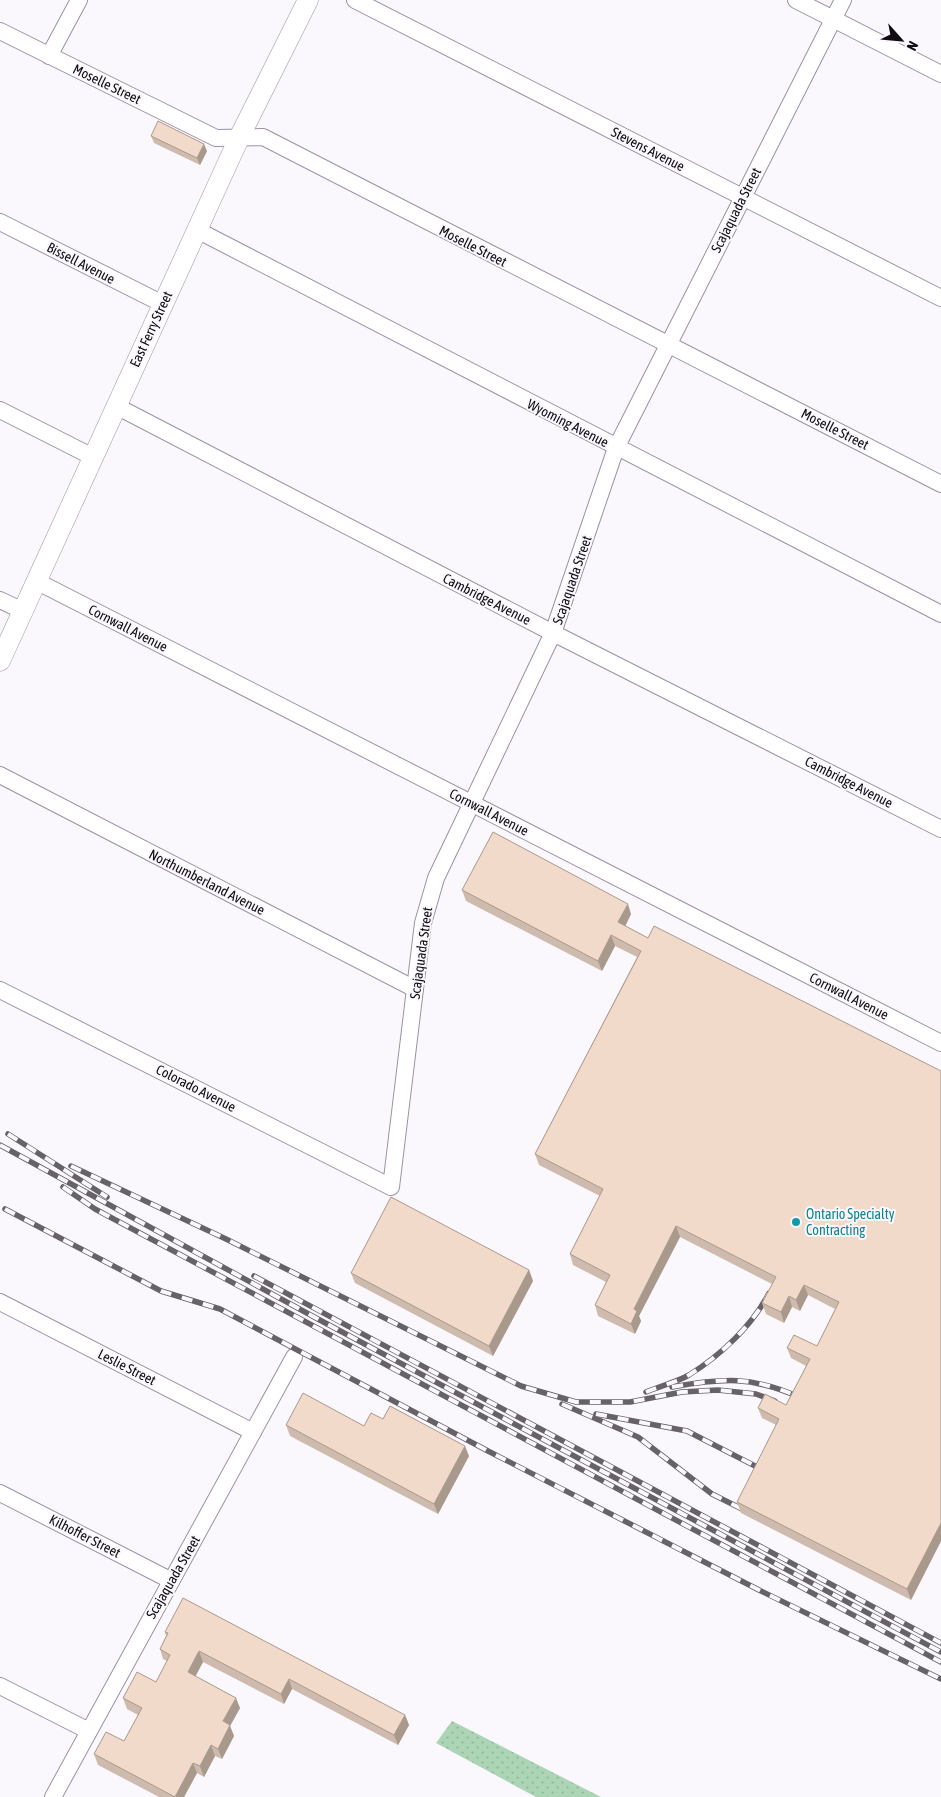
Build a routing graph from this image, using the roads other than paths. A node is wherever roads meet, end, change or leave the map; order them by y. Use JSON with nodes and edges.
{"nodes":[{"id":1,"x":79,"y":0,"type":"edge"},
{"id":2,"x":308,"y":0,"type":"edge"},
{"id":3,"x":355,"y":0,"type":"edge"},
{"id":4,"x":796,"y":0,"type":"edge"},
{"id":5,"x":843,"y":0,"type":"edge"},
{"id":6,"x":834,"y":19,"type":"junction"},
{"id":7,"x":0,"y":31,"type":"edge"},
{"id":8,"x":49,"y":56,"type":"junction"},
{"id":9,"x":941,"y":74,"type":"edge"},
{"id":10,"x":240,"y":136,"type":"junction"},
{"id":11,"x":742,"y":197,"type":"junction"},
{"id":12,"x":0,"y":222,"type":"edge"},
{"id":13,"x":197,"y":230,"type":"junction"},
{"id":14,"x":941,"y":298,"type":"edge"},
{"id":15,"x":163,"y":304,"type":"junction"},
{"id":16,"x":669,"y":344,"type":"junction"},
{"id":17,"x":116,"y":406,"type":"junction"},
{"id":18,"x":0,"y":410,"type":"edge"},
{"id":19,"x":616,"y":448,"type":"junction"},
{"id":20,"x":93,"y":457,"type":"junction"},
{"id":21,"x":941,"y":484,"type":"edge"},
{"id":22,"x":36,"y":581,"type":"junction"},
{"id":23,"x":0,"y":600,"type":"edge"},
{"id":24,"x":23,"y":611,"type":"junction"},
{"id":25,"x":941,"y":614,"type":"edge"},
{"id":26,"x":553,"y":633,"type":"junction"},
{"id":27,"x":0,"y":661,"type":"edge"},
{"id":28,"x":0,"y":775,"type":"edge"},
{"id":29,"x":472,"y":804,"type":"junction"},
{"id":30,"x":941,"y":829,"type":"edge"},
{"id":31,"x":415,"y":989,"type":"junction"},
{"id":32,"x":0,"y":990,"type":"edge"},
{"id":33,"x":941,"y":1042,"type":"edge"},
{"id":34,"x":391,"y":1188,"type":"joint"},
{"id":35,"x":0,"y":1302,"type":"edge"},
{"id":36,"x":294,"y":1357,"type":"dead end"},
{"id":37,"x":253,"y":1432,"type":"junction"},
{"id":38,"x":0,"y":1493,"type":"edge"},
{"id":39,"x":170,"y":1580,"type":"junction"},
{"id":40,"x":0,"y":1686,"type":"edge"},
{"id":41,"x":89,"y":1731,"type":"junction"},
{"id":42,"x":53,"y":1797,"type":"edge"}],
"edges":[{"from":1,"to":8,"type":"street"},
{"from":2,"to":10,"type":"street","name":"East Ferry Street"},
{"from":3,"to":11,"type":"street","name":"Stevens Avenue"},
{"from":4,"to":6,"type":"street"},
{"from":5,"to":6,"type":"street","name":"Scajaquada Street"},
{"from":6,"to":9,"type":"street"},
{"from":6,"to":11,"type":"street","name":"Scajaquada Street"},
{"from":7,"to":8,"type":"street","name":"Moselle Street"},
{"from":8,"to":10,"type":"street","name":"Moselle Street"},
{"from":10,"to":13,"type":"street","name":"East Ferry Street"},
{"from":10,"to":16,"type":"street","name":"Moselle Street"},
{"from":11,"to":14,"type":"street","name":"Stevens Avenue"},
{"from":11,"to":16,"type":"street","name":"Scajaquada Street"},
{"from":12,"to":15,"type":"street","name":"Bissell Avenue"},
{"from":13,"to":15,"type":"street","name":"East Ferry Street"},
{"from":13,"to":19,"type":"street","name":"Wyoming Avenue"},
{"from":15,"to":17,"type":"street","name":"East Ferry Street"},
{"from":16,"to":19,"type":"street","name":"Scajaquada Street"},
{"from":16,"to":21,"type":"street","name":"Moselle Street"},
{"from":17,"to":20,"type":"street","name":"East Ferry Street"},
{"from":17,"to":26,"type":"street","name":"Cambridge Avenue"},
{"from":18,"to":20,"type":"street"},
{"from":19,"to":25,"type":"street","name":"Wyoming Avenue"},
{"from":19,"to":26,"type":"street","name":"Scajaquada Street"},
{"from":20,"to":22,"type":"street","name":"East Ferry Street"},
{"from":22,"to":24,"type":"street","name":"East Ferry Street"},
{"from":22,"to":29,"type":"street","name":"Cornwall Avenue"},
{"from":23,"to":24,"type":"street"},
{"from":24,"to":27,"type":"street","name":"East Ferry Street"},
{"from":26,"to":29,"type":"street","name":"Scajaquada Street"},
{"from":26,"to":30,"type":"street","name":"Cambridge Avenue"},
{"from":28,"to":31,"type":"street","name":"Northumberland Avenue"},
{"from":29,"to":31,"type":"street","name":"Scajaquada Street"},
{"from":29,"to":33,"type":"street","name":"Cornwall Avenue"},
{"from":31,"to":34,"type":"street","name":"Scajaquada Street"},
{"from":32,"to":34,"type":"street","name":"Colorado Avenue"},
{"from":35,"to":37,"type":"street","name":"Leslie Street"},
{"from":36,"to":37,"type":"street","name":"Scajaquada Street"},
{"from":37,"to":39,"type":"street","name":"Scajaquada Street"},
{"from":38,"to":39,"type":"street","name":"Kilhoffer Street"},
{"from":39,"to":41,"type":"street","name":"Scajaquada Street"},
{"from":40,"to":41,"type":"street"},
{"from":41,"to":42,"type":"street","name":"Scajaquada Street"}]}
